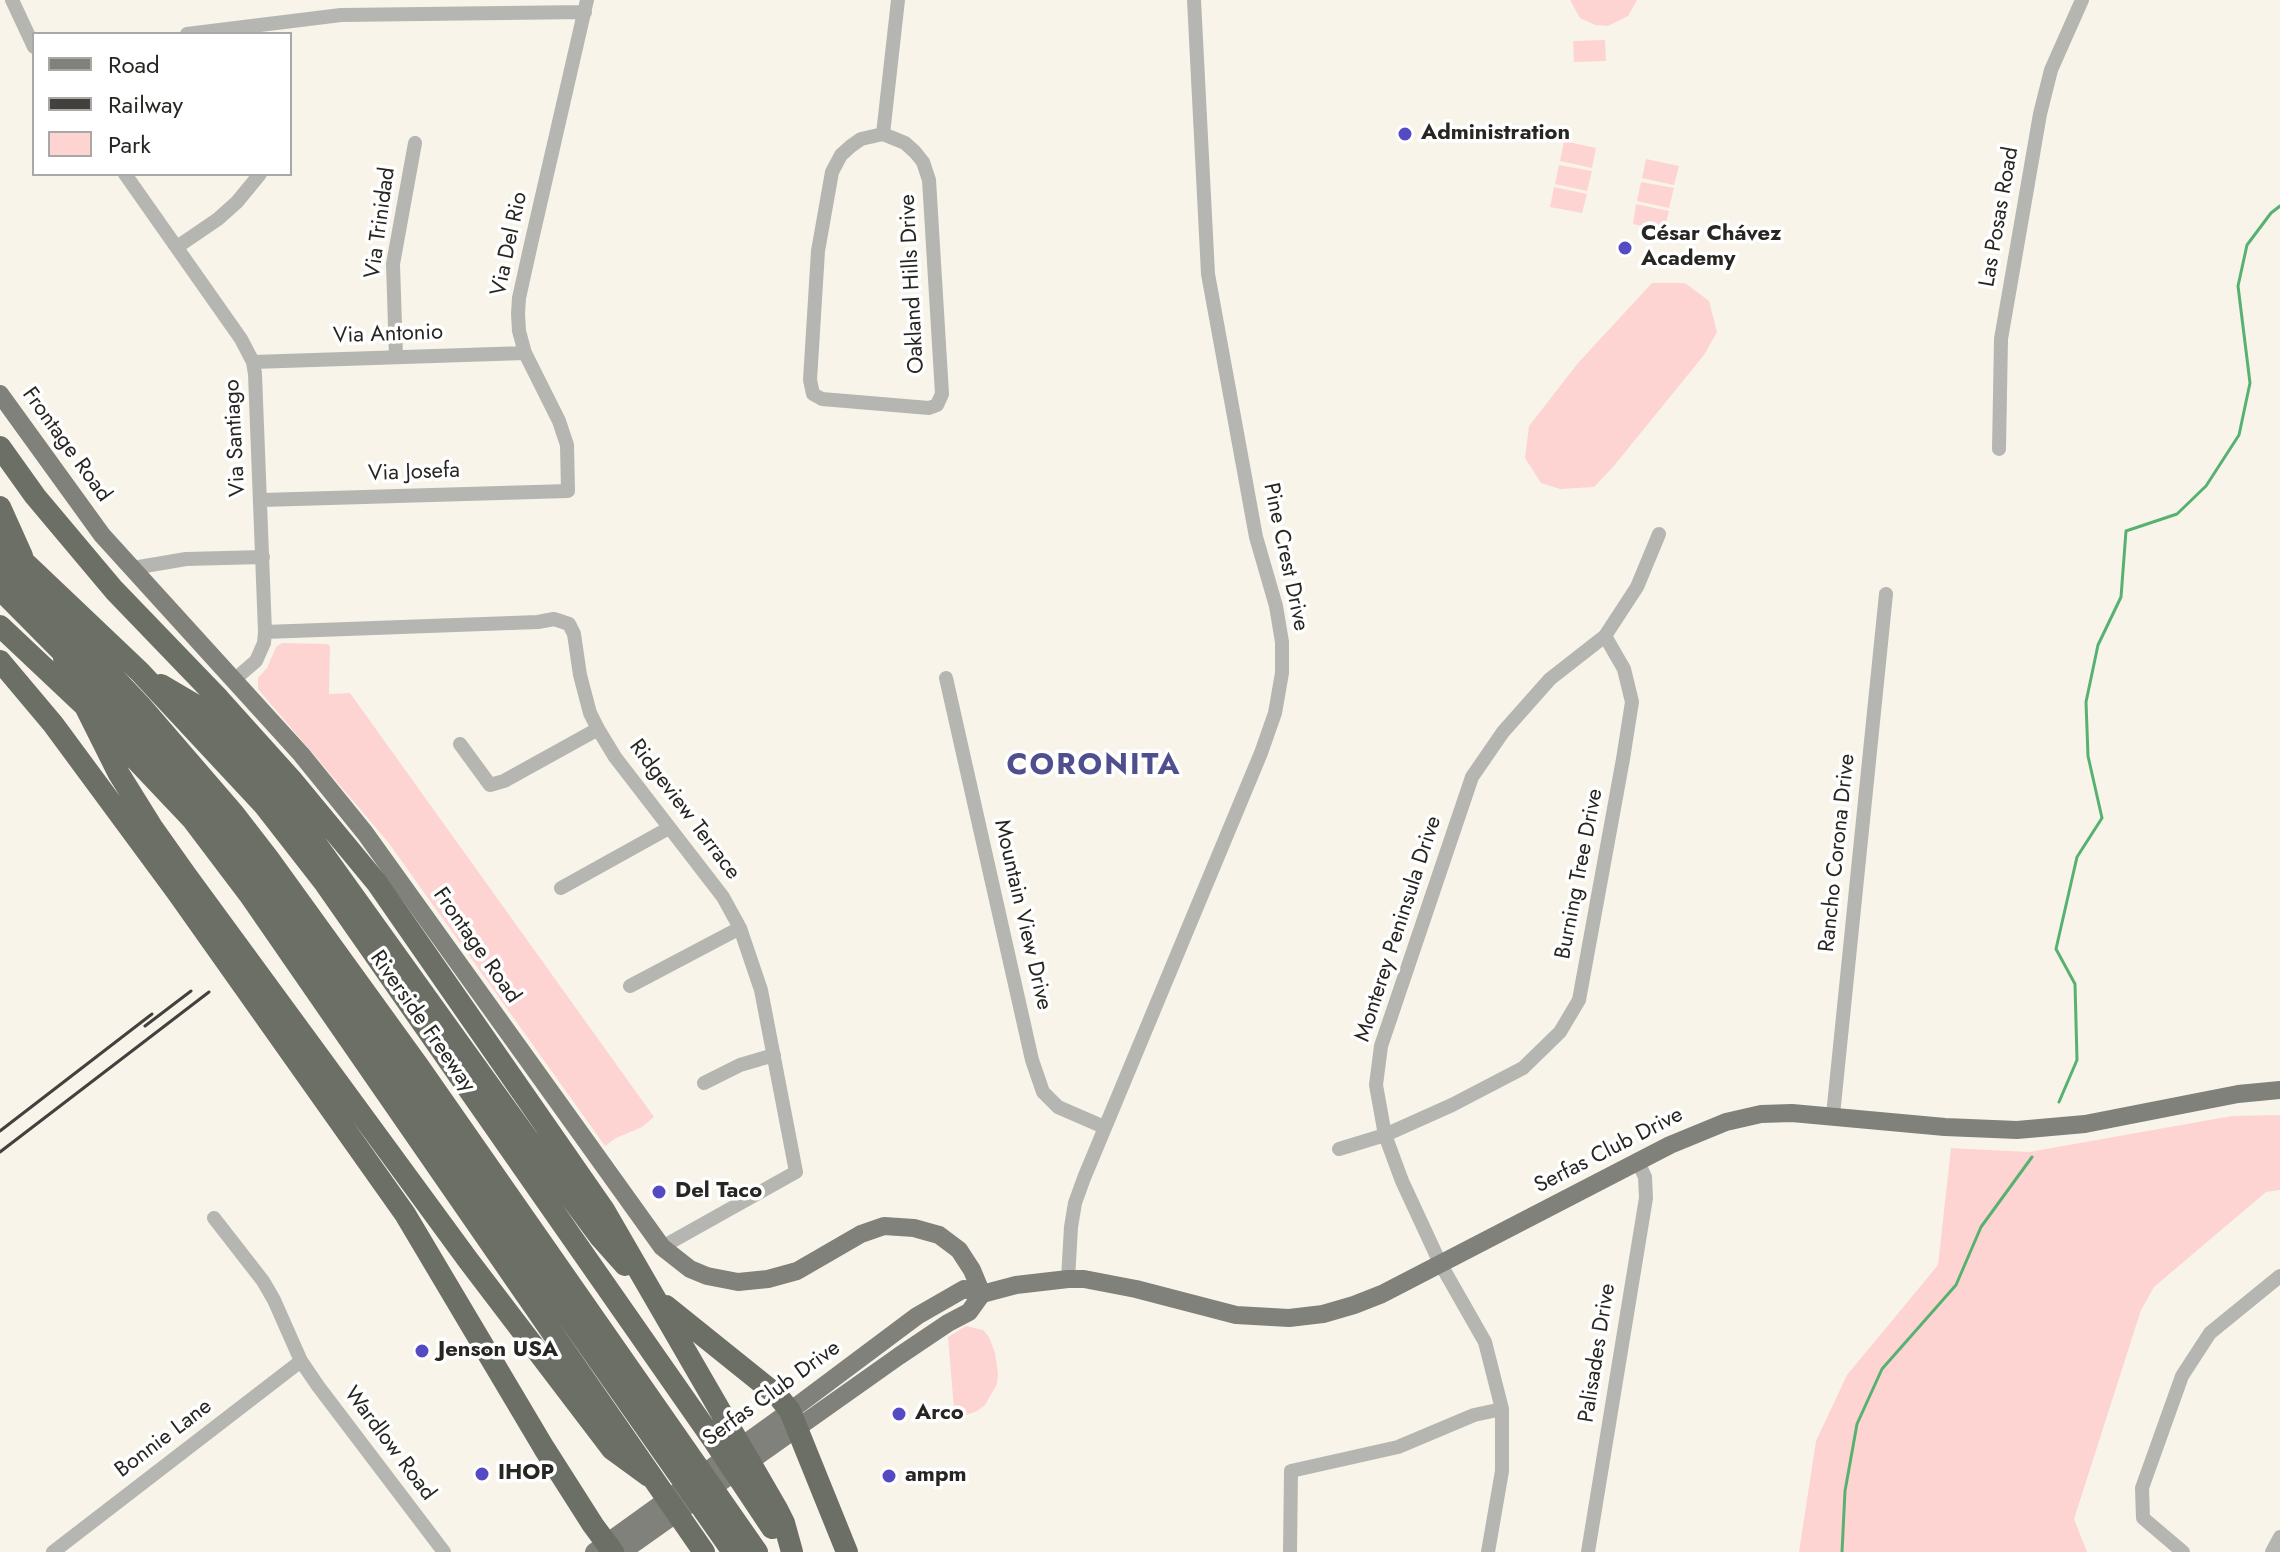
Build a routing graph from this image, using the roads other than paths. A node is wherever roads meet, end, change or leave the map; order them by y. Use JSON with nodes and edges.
{"nodes":[{"id":1,"x":12,"y":0,"type":"edge"},
{"id":2,"x":898,"y":0,"type":"edge"},
{"id":3,"x":1194,"y":0,"type":"edge"},
{"id":4,"x":2082,"y":0,"type":"edge"},
{"id":5,"x":586,"y":6,"type":"edge"},
{"id":6,"x":203,"y":32,"type":"edge"},
{"id":7,"x":32,"y":43,"type":"edge"},
{"id":8,"x":883,"y":134,"type":"junction"},
{"id":9,"x":415,"y":143,"type":"dead end"},
{"id":10,"x":126,"y":176,"type":"edge"},
{"id":11,"x":258,"y":176,"type":"edge"},
{"id":12,"x":177,"y":247,"type":"junction"},
{"id":13,"x":525,"y":353,"type":"junction"},
{"id":14,"x":396,"y":357,"type":"junction"},
{"id":15,"x":253,"y":362,"type":"junction"},
{"id":16,"x":0,"y":394,"type":"edge"},
{"id":17,"x":0,"y":447,"type":"edge"},
{"id":18,"x":1999,"y":449,"type":"dead end"},
{"id":19,"x":568,"y":491,"type":"joint"},
{"id":20,"x":262,"y":500,"type":"junction"},
{"id":21,"x":0,"y":507,"type":"edge"},
{"id":22,"x":1659,"y":534,"type":"dead end"},
{"id":23,"x":0,"y":539,"type":"edge"},
{"id":24,"x":263,"y":557,"type":"junction"},
{"id":25,"x":0,"y":563,"type":"edge"},
{"id":26,"x":133,"y":568,"type":"junction"},
{"id":27,"x":0,"y":589,"type":"edge"},
{"id":28,"x":1886,"y":594,"type":"dead end"},
{"id":29,"x":0,"y":626,"type":"edge"},
{"id":30,"x":265,"y":632,"type":"junction"},
{"id":31,"x":1605,"y":636,"type":"junction"},
{"id":32,"x":0,"y":661,"type":"edge"},
{"id":33,"x":140,"y":672,"type":"junction"},
{"id":34,"x":946,"y":678,"type":"dead end"},
{"id":35,"x":235,"y":679,"type":"junction"},
{"id":36,"x":598,"y":729,"type":"junction"},
{"id":37,"x":460,"y":744,"type":"dead end"},
{"id":38,"x":669,"y":828,"type":"junction"},
{"id":39,"x":561,"y":888,"type":"dead end"},
{"id":40,"x":740,"y":928,"type":"junction"},
{"id":41,"x":630,"y":986,"type":"dead end"},
{"id":42,"x":774,"y":1055,"type":"junction"},
{"id":43,"x":704,"y":1083,"type":"dead end"},
{"id":44,"x":2280,"y":1090,"type":"edge"},
{"id":45,"x":1833,"y":1115,"type":"junction"},
{"id":46,"x":1104,"y":1127,"type":"junction"},
{"id":47,"x":1385,"y":1135,"type":"junction"},
{"id":48,"x":1339,"y":1149,"type":"dead end"},
{"id":49,"x":1638,"y":1162,"type":"junction"},
{"id":50,"x":214,"y":1218,"type":"dead end"},
{"id":51,"x":662,"y":1247,"type":"junction"},
{"id":52,"x":1440,"y":1263,"type":"junction"},
{"id":53,"x":2280,"y":1276,"type":"edge"},
{"id":54,"x":1068,"y":1279,"type":"junction"},
{"id":55,"x":982,"y":1294,"type":"junction"},
{"id":56,"x":301,"y":1361,"type":"junction"},
{"id":57,"x":1502,"y":1409,"type":"junction"},
{"id":58,"x":793,"y":1420,"type":"junction"},
{"id":59,"x":682,"y":1464,"type":"junction"},
{"id":60,"x":652,"y":1479,"type":"junction"},
{"id":61,"x":714,"y":1508,"type":"junction"},
{"id":62,"x":2280,"y":1537,"type":"edge"},
{"id":63,"x":609,"y":1550,"type":"edge"},
{"id":64,"x":53,"y":1552,"type":"edge"},
{"id":65,"x":444,"y":1552,"type":"edge"},
{"id":66,"x":704,"y":1552,"type":"edge"},
{"id":67,"x":733,"y":1552,"type":"edge"},
{"id":68,"x":757,"y":1552,"type":"edge"},
{"id":69,"x":790,"y":1552,"type":"edge"},
{"id":70,"x":847,"y":1552,"type":"edge"},
{"id":71,"x":1290,"y":1552,"type":"edge"},
{"id":72,"x":1488,"y":1552,"type":"edge"},
{"id":73,"x":1588,"y":1552,"type":"edge"},
{"id":74,"x":2183,"y":1552,"type":"edge"},
{"id":75,"x":2272,"y":1552,"type":"edge"}],
"edges":[{"from":1,"to":7,"type":"street"},
{"from":2,"to":8,"type":"street"},
{"from":3,"to":46,"type":"street","name":"Pine Crest Drive"},
{"from":4,"to":18,"type":"street","name":"Las Posas Road"},
{"from":5,"to":6,"type":"street"},
{"from":5,"to":13,"type":"street","name":"Via Del Rio"},
{"from":8,"to":8,"type":"street","name":"Oakland Hills Drive"},
{"from":9,"to":14,"type":"street","name":"Via Trinidad"},
{"from":10,"to":12,"type":"street","name":"Via Santiago"},
{"from":11,"to":12,"type":"street"},
{"from":12,"to":15,"type":"street","name":"Via Santiago"},
{"from":13,"to":14,"type":"street","name":"Via Antonio"},
{"from":13,"to":19,"type":"street","name":"Via Del Rio"},
{"from":14,"to":15,"type":"street","name":"Via Antonio"},
{"from":15,"to":20,"type":"street","name":"Via Santiago"},
{"from":16,"to":26,"type":"main road","name":"Frontage Road"},
{"from":17,"to":69,"type":"highway"},
{"from":19,"to":20,"type":"street","name":"Via Josefa"},
{"from":20,"to":24,"type":"street","name":"Via Santiago"},
{"from":21,"to":60,"type":"highway"},
{"from":22,"to":31,"type":"street"},
{"from":23,"to":33,"type":"highway","name":"Riverside Freeway"},
{"from":24,"to":26,"type":"street"},
{"from":24,"to":30,"type":"street","name":"Via Santiago"},
{"from":25,"to":59,"type":"highway"},
{"from":26,"to":35,"type":"main road","name":"Frontage Road"},
{"from":27,"to":59,"type":"highway"},
{"from":28,"to":45,"type":"street","name":"Rancho Corona Drive"},
{"from":29,"to":60,"type":"highway"},
{"from":30,"to":35,"type":"street","name":"Via Santiago"},
{"from":30,"to":36,"type":"street","name":"Ridgeview Terrace"},
{"from":31,"to":47,"type":"street","name":"Monterey Peninsula Drive"},
{"from":31,"to":47,"type":"street","name":"Burning Tree Drive"},
{"from":32,"to":63,"type":"highway"},
{"from":33,"to":58,"type":"highway"},
{"from":33,"to":69,"type":"highway","name":"Riverside Freeway"},
{"from":34,"to":46,"type":"street","name":"Mountain View Drive"},
{"from":35,"to":51,"type":"main road","name":"Frontage Road"},
{"from":36,"to":37,"type":"street"},
{"from":36,"to":38,"type":"street","name":"Ridgeview Terrace"},
{"from":38,"to":39,"type":"street"},
{"from":38,"to":40,"type":"street","name":"Ridgeview Terrace"},
{"from":40,"to":41,"type":"street"},
{"from":40,"to":42,"type":"street","name":"Ridgeview Terrace"},
{"from":42,"to":43,"type":"street"},
{"from":42,"to":51,"type":"street","name":"Ridgeview Terrace"},
{"from":44,"to":45,"type":"main road","name":"Serfas Club Drive"},
{"from":45,"to":49,"type":"main road","name":"Serfas Club Drive"},
{"from":46,"to":54,"type":"street","name":"Pine Crest Drive"},
{"from":47,"to":48,"type":"street","name":"Burning Tree Drive"},
{"from":47,"to":52,"type":"street","name":"Monterey Peninsula Drive"},
{"from":49,"to":52,"type":"main road","name":"Serfas Club Drive"},
{"from":49,"to":73,"type":"street","name":"Palisades Drive"},
{"from":50,"to":56,"type":"street","name":"Wardlow Road"},
{"from":51,"to":55,"type":"main road","name":"Frontage Road"},
{"from":52,"to":54,"type":"main road","name":"Serfas Club Drive"},
{"from":52,"to":57,"type":"street","name":"Monterey Peninsula Drive"},
{"from":53,"to":74,"type":"street"},
{"from":54,"to":55,"type":"main road","name":"Serfas Club Drive"},
{"from":55,"to":58,"type":"main road","name":"Serfas Club Drive"},
{"from":56,"to":64,"type":"street","name":"Bonnie Lane"},
{"from":56,"to":65,"type":"street","name":"Wardlow Road"},
{"from":57,"to":71,"type":"street"},
{"from":57,"to":72,"type":"street","name":"Monterey Peninsula Drive"},
{"from":58,"to":63,"type":"main road","name":"Serfas Club Drive"},
{"from":58,"to":70,"type":"highway"},
{"from":59,"to":61,"type":"highway"},
{"from":60,"to":66,"type":"highway"},
{"from":61,"to":67,"type":"highway"},
{"from":61,"to":68,"type":"highway"},
{"from":62,"to":75,"type":"street"}]}
